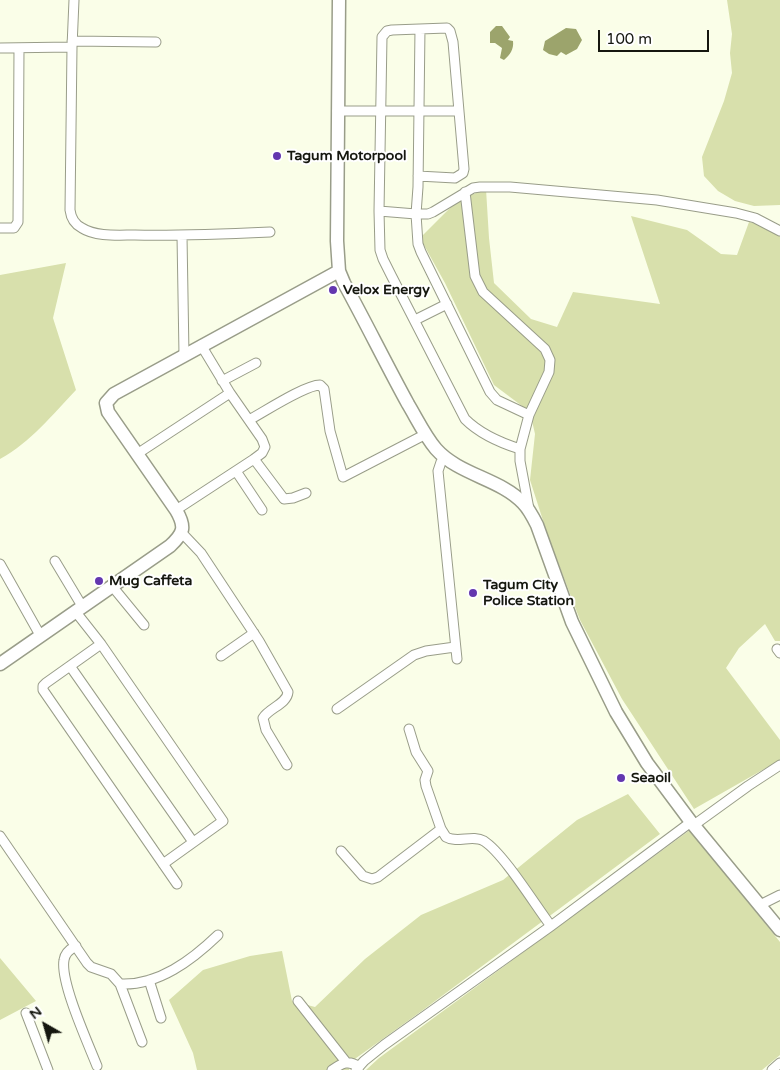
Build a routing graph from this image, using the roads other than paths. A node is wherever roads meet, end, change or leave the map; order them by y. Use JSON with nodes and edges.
{"nodes":[{"id":1,"x":74,"y":0,"type":"edge"},
{"id":2,"x":339,"y":0,"type":"edge"},
{"id":3,"x":420,"y":29,"type":"junction"},
{"id":4,"x":156,"y":42,"type":"dead end"},
{"id":5,"x":72,"y":44,"type":"junction"},
{"id":6,"x":0,"y":48,"type":"edge"},
{"id":7,"x":18,"y":48,"type":"junction"},
{"id":8,"x":337,"y":111,"type":"junction"},
{"id":9,"x":382,"y":111,"type":"junction"},
{"id":10,"x":459,"y":111,"type":"junction"},
{"id":11,"x":419,"y":112,"type":"junction"},
{"id":12,"x":418,"y":176,"type":"junction"},
{"id":13,"x":465,"y":192,"type":"junction"},
{"id":14,"x":379,"y":211,"type":"junction"},
{"id":15,"x":416,"y":214,"type":"junction"},
{"id":16,"x":0,"y":228,"type":"edge"},
{"id":17,"x":780,"y":231,"type":"edge"},
{"id":18,"x":270,"y":232,"type":"dead end"},
{"id":19,"x":182,"y":236,"type":"junction"},
{"id":20,"x":339,"y":271,"type":"junction"},
{"id":21,"x":447,"y":304,"type":"junction"},
{"id":22,"x":415,"y":320,"type":"junction"},
{"id":23,"x":201,"y":345,"type":"junction"},
{"id":24,"x":184,"y":355,"type":"junction"},
{"id":25,"x":256,"y":363,"type":"dead end"},
{"id":26,"x":222,"y":381,"type":"junction"},
{"id":27,"x":230,"y":393,"type":"junction"},
{"id":28,"x":528,"y":415,"type":"junction"},
{"id":29,"x":250,"y":420,"type":"junction"},
{"id":30,"x":426,"y":434,"type":"junction"},
{"id":31,"x":520,"y":449,"type":"junction"},
{"id":32,"x":137,"y":454,"type":"junction"},
{"id":33,"x":444,"y":457,"type":"junction"},
{"id":34,"x":254,"y":459,"type":"junction"},
{"id":35,"x":236,"y":471,"type":"junction"},
{"id":36,"x":306,"y":493,"type":"dead end"},
{"id":37,"x":176,"y":510,"type":"junction"},
{"id":38,"x":262,"y":510,"type":"dead end"},
{"id":39,"x":530,"y":512,"type":"junction"},
{"id":40,"x":182,"y":533,"type":"junction"},
{"id":41,"x":55,"y":561,"type":"dead end"},
{"id":42,"x":0,"y":564,"type":"edge"},
{"id":43,"x":112,"y":586,"type":"junction"},
{"id":44,"x":79,"y":609,"type":"junction"},
{"id":45,"x":144,"y":625,"type":"dead end"},
{"id":46,"x":254,"y":633,"type":"junction"},
{"id":47,"x":40,"y":635,"type":"junction"},
{"id":48,"x":101,"y":644,"type":"junction"},
{"id":49,"x":456,"y":647,"type":"junction"},
{"id":50,"x":221,"y":656,"type":"dead end"},
{"id":51,"x":457,"y":659,"type":"dead end"},
{"id":52,"x":0,"y":664,"type":"edge"},
{"id":53,"x":70,"y":666,"type":"junction"},
{"id":54,"x":338,"y":709,"type":"dead end"},
{"id":55,"x":409,"y":729,"type":"dead end"},
{"id":56,"x":287,"y":765,"type":"dead end"},
{"id":57,"x":780,"y":765,"type":"edge"},
{"id":58,"x":692,"y":824,"type":"junction"},
{"id":59,"x":441,"y":830,"type":"junction"},
{"id":60,"x":0,"y":836,"type":"edge"},
{"id":61,"x":193,"y":842,"type":"junction"},
{"id":62,"x":341,"y":851,"type":"dead end"},
{"id":63,"x":163,"y":864,"type":"junction"},
{"id":64,"x":177,"y":884,"type":"dead end"},
{"id":65,"x":780,"y":895,"type":"edge"},
{"id":66,"x":760,"y":905,"type":"junction"},
{"id":67,"x":551,"y":926,"type":"junction"},
{"id":68,"x":780,"y":930,"type":"edge"},
{"id":69,"x":218,"y":935,"type":"dead end"},
{"id":70,"x":76,"y":946,"type":"junction"},
{"id":71,"x":149,"y":980,"type":"junction"},
{"id":72,"x":120,"y":984,"type":"junction"},
{"id":73,"x":298,"y":1001,"type":"dead end"},
{"id":74,"x":26,"y":1014,"type":"dead end"},
{"id":75,"x":162,"y":1018,"type":"dead end"},
{"id":76,"x":142,"y":1042,"type":"dead end"},
{"id":77,"x":346,"y":1062,"type":"junction"},
{"id":78,"x":780,"y":1063,"type":"edge"},
{"id":79,"x":97,"y":1066,"type":"dead end"},
{"id":80,"x":357,"y":1068,"type":"edge"},
{"id":81,"x":48,"y":1070,"type":"edge"},
{"id":82,"x":332,"y":1070,"type":"edge"},
{"id":83,"x":772,"y":1070,"type":"edge"}],
"edges":[{"from":1,"to":5,"type":"street"},
{"from":2,"to":8,"type":"main road"},
{"from":3,"to":9,"type":"street"},
{"from":3,"to":10,"type":"street"},
{"from":3,"to":11,"type":"street"},
{"from":4,"to":5,"type":"street"},
{"from":5,"to":7,"type":"street"},
{"from":5,"to":19,"type":"street"},
{"from":6,"to":7,"type":"street"},
{"from":7,"to":16,"type":"street"},
{"from":8,"to":9,"type":"street"},
{"from":8,"to":20,"type":"main road"},
{"from":9,"to":11,"type":"street"},
{"from":9,"to":14,"type":"street"},
{"from":10,"to":11,"type":"street"},
{"from":10,"to":12,"type":"street"},
{"from":11,"to":12,"type":"street"},
{"from":12,"to":15,"type":"street"},
{"from":13,"to":15,"type":"street"},
{"from":13,"to":17,"type":"street"},
{"from":13,"to":28,"type":"street"},
{"from":14,"to":15,"type":"street"},
{"from":14,"to":22,"type":"street"},
{"from":15,"to":21,"type":"street"},
{"from":18,"to":19,"type":"street"},
{"from":19,"to":24,"type":"street"},
{"from":20,"to":23,"type":"main road"},
{"from":20,"to":30,"type":"main road"},
{"from":21,"to":22,"type":"street"},
{"from":21,"to":28,"type":"street"},
{"from":22,"to":31,"type":"street"},
{"from":23,"to":24,"type":"main road"},
{"from":23,"to":26,"type":"street"},
{"from":24,"to":32,"type":"main road"},
{"from":25,"to":26,"type":"street"},
{"from":26,"to":27,"type":"street"},
{"from":27,"to":29,"type":"street"},
{"from":27,"to":32,"type":"street"},
{"from":28,"to":31,"type":"street"},
{"from":29,"to":30,"type":"street"},
{"from":29,"to":34,"type":"street"},
{"from":30,"to":33,"type":"main road"},
{"from":31,"to":39,"type":"street"},
{"from":32,"to":37,"type":"main road"},
{"from":33,"to":39,"type":"main road"},
{"from":33,"to":49,"type":"street"},
{"from":34,"to":35,"type":"street"},
{"from":34,"to":36,"type":"street"},
{"from":35,"to":37,"type":"street"},
{"from":35,"to":38,"type":"street"},
{"from":37,"to":40,"type":"main road"},
{"from":39,"to":58,"type":"main road"},
{"from":40,"to":43,"type":"main road"},
{"from":40,"to":46,"type":"street"},
{"from":41,"to":44,"type":"street"},
{"from":42,"to":47,"type":"street"},
{"from":43,"to":44,"type":"main road"},
{"from":43,"to":45,"type":"street"},
{"from":44,"to":47,"type":"main road"},
{"from":44,"to":48,"type":"street"},
{"from":46,"to":50,"type":"street"},
{"from":46,"to":56,"type":"street"},
{"from":47,"to":52,"type":"main road"},
{"from":48,"to":53,"type":"street"},
{"from":48,"to":61,"type":"street"},
{"from":49,"to":51,"type":"street"},
{"from":49,"to":54,"type":"street"},
{"from":53,"to":61,"type":"street"},
{"from":53,"to":63,"type":"street"},
{"from":55,"to":59,"type":"street"},
{"from":57,"to":58,"type":"street"},
{"from":58,"to":66,"type":"main road"},
{"from":58,"to":67,"type":"street"},
{"from":59,"to":62,"type":"street"},
{"from":59,"to":67,"type":"street"},
{"from":60,"to":70,"type":"street"},
{"from":61,"to":63,"type":"street"},
{"from":63,"to":64,"type":"street"},
{"from":65,"to":66,"type":"street"},
{"from":66,"to":68,"type":"main road"},
{"from":67,"to":80,"type":"street"},
{"from":69,"to":71,"type":"street"},
{"from":70,"to":72,"type":"street"},
{"from":70,"to":79,"type":"street"},
{"from":71,"to":72,"type":"street"},
{"from":71,"to":75,"type":"street"},
{"from":72,"to":76,"type":"street"},
{"from":73,"to":77,"type":"street"},
{"from":74,"to":81,"type":"street"},
{"from":77,"to":80,"type":"street"},
{"from":77,"to":82,"type":"street"},
{"from":78,"to":83,"type":"street"}]}
